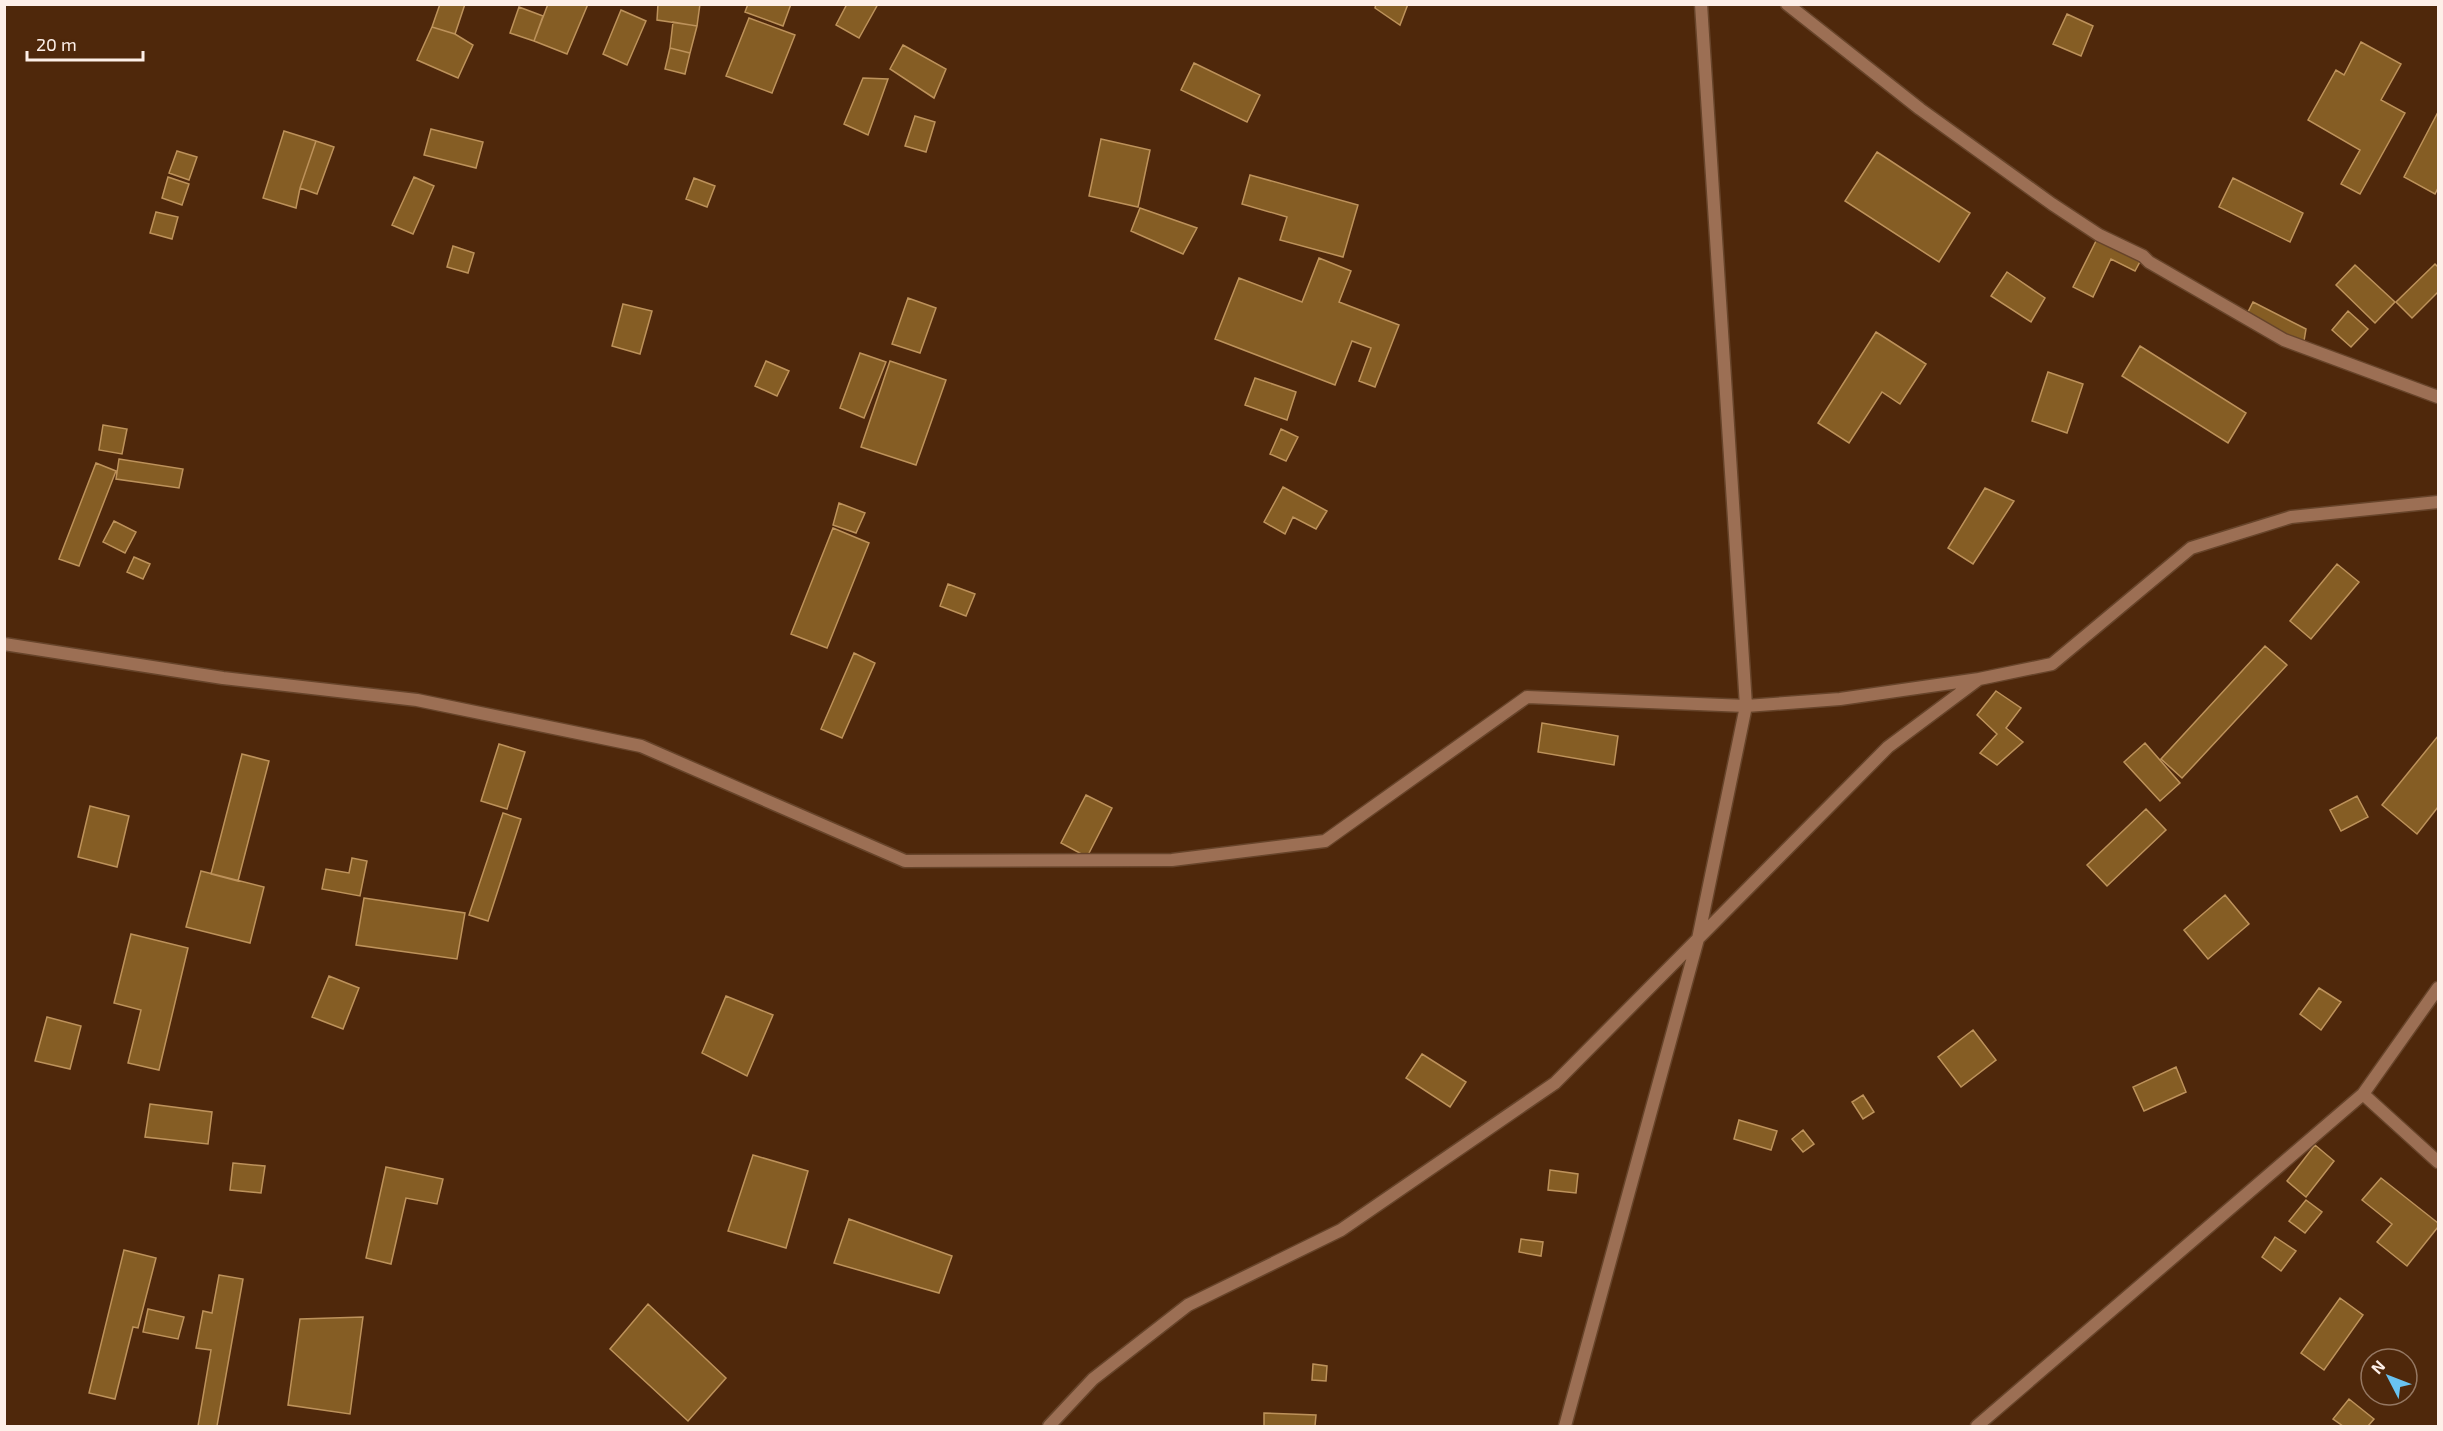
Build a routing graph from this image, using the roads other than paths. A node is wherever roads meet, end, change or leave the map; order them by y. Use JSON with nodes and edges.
{"nodes":[{"id":1,"x":1701,"y":4,"type":"edge"},
{"id":2,"x":1787,"y":4,"type":"edge"},
{"id":3,"x":2439,"y":397,"type":"edge"},
{"id":4,"x":2439,"y":502,"type":"edge"},
{"id":5,"x":4,"y":637,"type":"edge"},
{"id":6,"x":10,"y":645,"type":"edge"},
{"id":7,"x":1979,"y":679,"type":"junction"},
{"id":8,"x":1746,"y":706,"type":"junction"},
{"id":9,"x":1698,"y":939,"type":"junction"},
{"id":10,"x":2439,"y":988,"type":"edge"},
{"id":11,"x":2363,"y":1094,"type":"junction"},
{"id":12,"x":2439,"y":1162,"type":"edge"},
{"id":13,"x":1049,"y":1426,"type":"edge"},
{"id":14,"x":1565,"y":1426,"type":"edge"},
{"id":15,"x":1977,"y":1426,"type":"edge"}],
"edges":[{"from":1,"to":8,"type":"street"},
{"from":2,"to":3,"type":"street"},
{"from":4,"to":7,"type":"street"},
{"from":5,"to":6,"type":"street"},
{"from":6,"to":8,"type":"street"},
{"from":7,"to":8,"type":"street"},
{"from":7,"to":9,"type":"street"},
{"from":8,"to":9,"type":"street"},
{"from":9,"to":13,"type":"street"},
{"from":9,"to":14,"type":"street"},
{"from":10,"to":11,"type":"street"},
{"from":11,"to":12,"type":"street"},
{"from":11,"to":15,"type":"street"}]}
